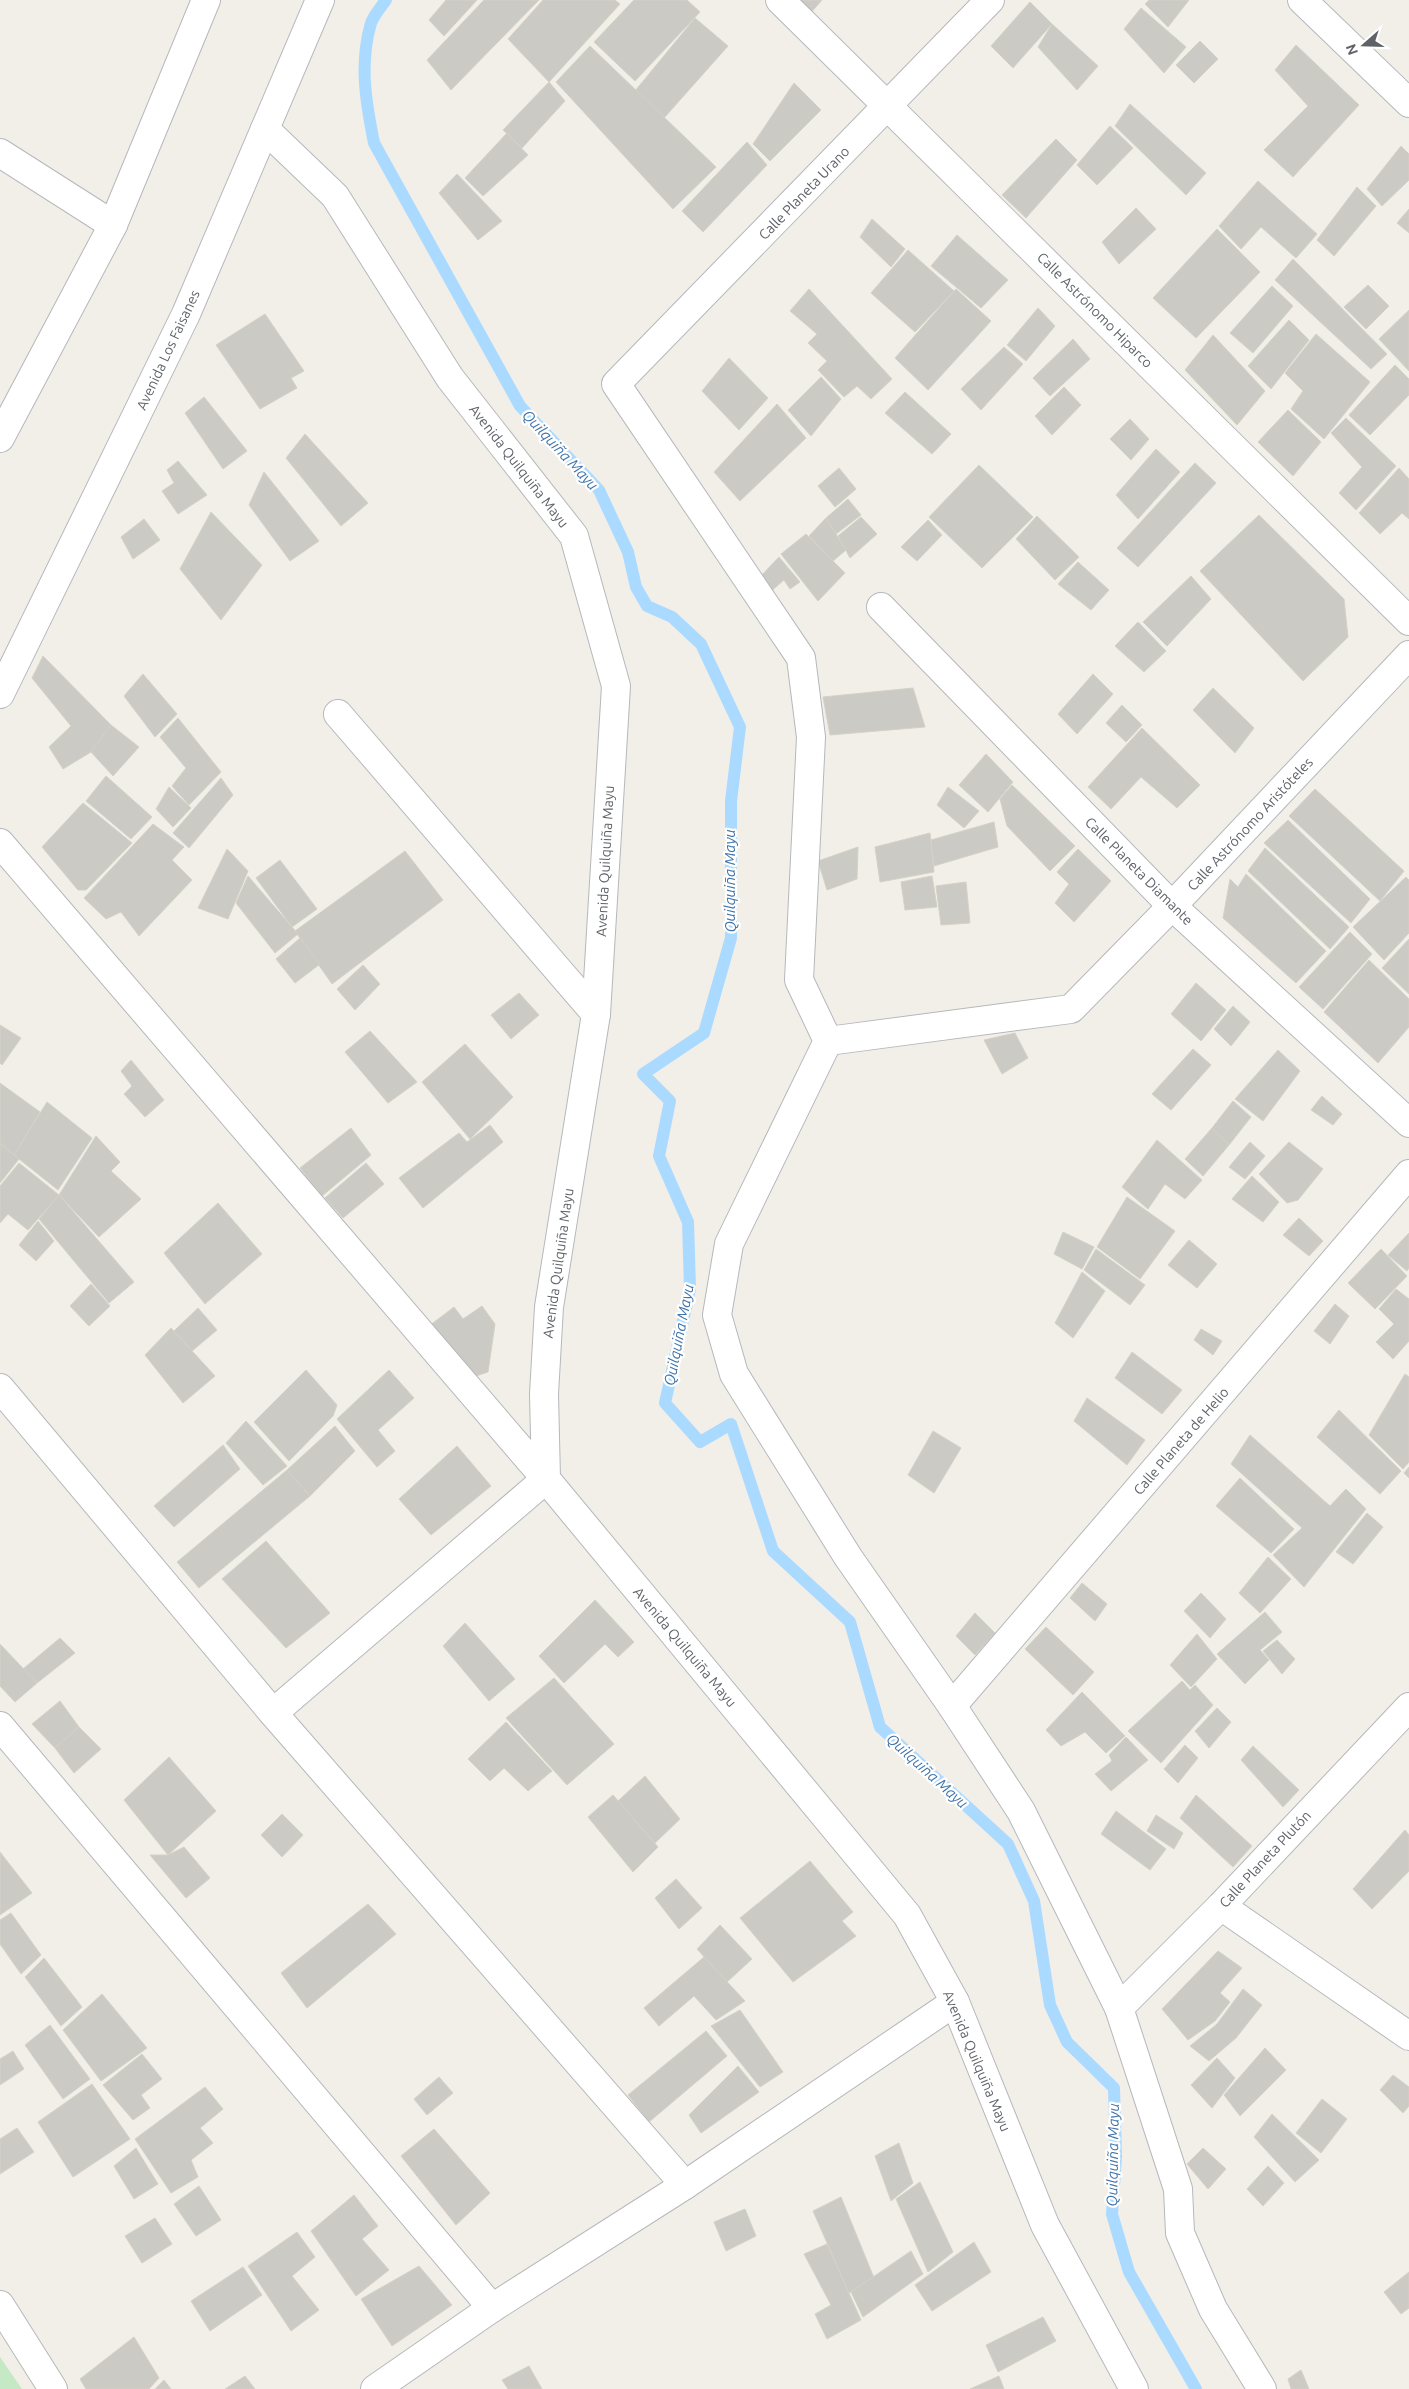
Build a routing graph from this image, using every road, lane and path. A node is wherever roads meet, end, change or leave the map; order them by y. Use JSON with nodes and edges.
{"nodes":[{"id":1,"x":206,"y":0,"type":"edge"},
{"id":2,"x":320,"y":0,"type":"edge"},
{"id":3,"x":780,"y":0,"type":"edge"},
{"id":4,"x":990,"y":0,"type":"edge"},
{"id":5,"x":1302,"y":0,"type":"edge"},
{"id":6,"x":1409,"y":103,"type":"edge"},
{"id":7,"x":890,"y":105,"type":"junction"},
{"id":8,"x":265,"y":129,"type":"junction"},
{"id":9,"x":0,"y":153,"type":"edge"},
{"id":10,"x":113,"y":225,"type":"junction"},
{"id":11,"x":0,"y":438,"type":"edge"},
{"id":12,"x":881,"y":607,"type":"dead end"},
{"id":13,"x":1409,"y":620,"type":"edge"},
{"id":14,"x":1409,"y":655,"type":"edge"},
{"id":15,"x":0,"y":694,"type":"edge"},
{"id":16,"x":338,"y":714,"type":"dead end"},
{"id":17,"x":0,"y":843,"type":"edge"},
{"id":18,"x":1172,"y":906,"type":"junction"},
{"id":19,"x":596,"y":1014,"type":"junction"},
{"id":20,"x":828,"y":1041,"type":"junction"},
{"id":21,"x":1409,"y":1123,"type":"edge"},
{"id":22,"x":1409,"y":1174,"type":"edge"},
{"id":23,"x":0,"y":1388,"type":"edge"},
{"id":24,"x":546,"y":1479,"type":"junction"},
{"id":25,"x":952,"y":1706,"type":"junction"},
{"id":26,"x":1409,"y":1707,"type":"edge"},
{"id":27,"x":273,"y":1714,"type":"junction"},
{"id":28,"x":0,"y":1726,"type":"edge"},
{"id":29,"x":1221,"y":1906,"type":"junction"},
{"id":30,"x":955,"y":2002,"type":"junction"},
{"id":31,"x":1119,"y":2008,"type":"junction"},
{"id":32,"x":1409,"y":2036,"type":"edge"},
{"id":33,"x":684,"y":2185,"type":"junction"},
{"id":34,"x":0,"y":2305,"type":"edge"},
{"id":35,"x":492,"y":2308,"type":"junction"},
{"id":36,"x":53,"y":2389,"type":"edge"},
{"id":37,"x":375,"y":2389,"type":"edge"},
{"id":38,"x":1134,"y":2389,"type":"edge"},
{"id":39,"x":1262,"y":2389,"type":"edge"}],
"edges":[{"from":1,"to":10,"type":"street"},
{"from":2,"to":8,"type":"street","name":"Avenida Los Faisanes"},
{"from":3,"to":7,"type":"street","name":"Calle Astrónomo Hiparco"},
{"from":4,"to":7,"type":"street","name":"Calle Planeta Urano"},
{"from":5,"to":6,"type":"street"},
{"from":7,"to":13,"type":"street","name":"Calle Astrónomo Hiparco"},
{"from":7,"to":20,"type":"street","name":"Calle Planeta Urano"},
{"from":8,"to":15,"type":"street","name":"Avenida Los Faisanes"},
{"from":8,"to":19,"type":"street","name":"Avenida Quilquiña Mayu"},
{"from":9,"to":10,"type":"street"},
{"from":10,"to":11,"type":"street"},
{"from":12,"to":18,"type":"street","name":"Calle Planeta Diamante"},
{"from":14,"to":18,"type":"street","name":"Calle Astrónomo Aristóteles"},
{"from":16,"to":19,"type":"street"},
{"from":17,"to":24,"type":"street"},
{"from":18,"to":20,"type":"street","name":"Calle Astrónomo Aristóteles"},
{"from":18,"to":21,"type":"street","name":"Calle Planeta Diamante"},
{"from":19,"to":24,"type":"street","name":"Avenida Quilquiña Mayu"},
{"from":20,"to":25,"type":"street"},
{"from":22,"to":25,"type":"street","name":"Calle Planeta de Helio"},
{"from":23,"to":27,"type":"street"},
{"from":24,"to":27,"type":"street"},
{"from":24,"to":30,"type":"street","name":"Avenida Quilquiña Mayu"},
{"from":25,"to":31,"type":"street"},
{"from":26,"to":29,"type":"street","name":"Calle Planeta Plutón"},
{"from":27,"to":33,"type":"street"},
{"from":28,"to":35,"type":"street"},
{"from":29,"to":31,"type":"street","name":"Calle Planeta Plutón"},
{"from":29,"to":32,"type":"street"},
{"from":30,"to":33,"type":"street"},
{"from":30,"to":38,"type":"street","name":"Avenida Quilquiña Mayu"},
{"from":31,"to":39,"type":"street"},
{"from":33,"to":35,"type":"street"},
{"from":34,"to":36,"type":"street"},
{"from":35,"to":37,"type":"street"}]}
